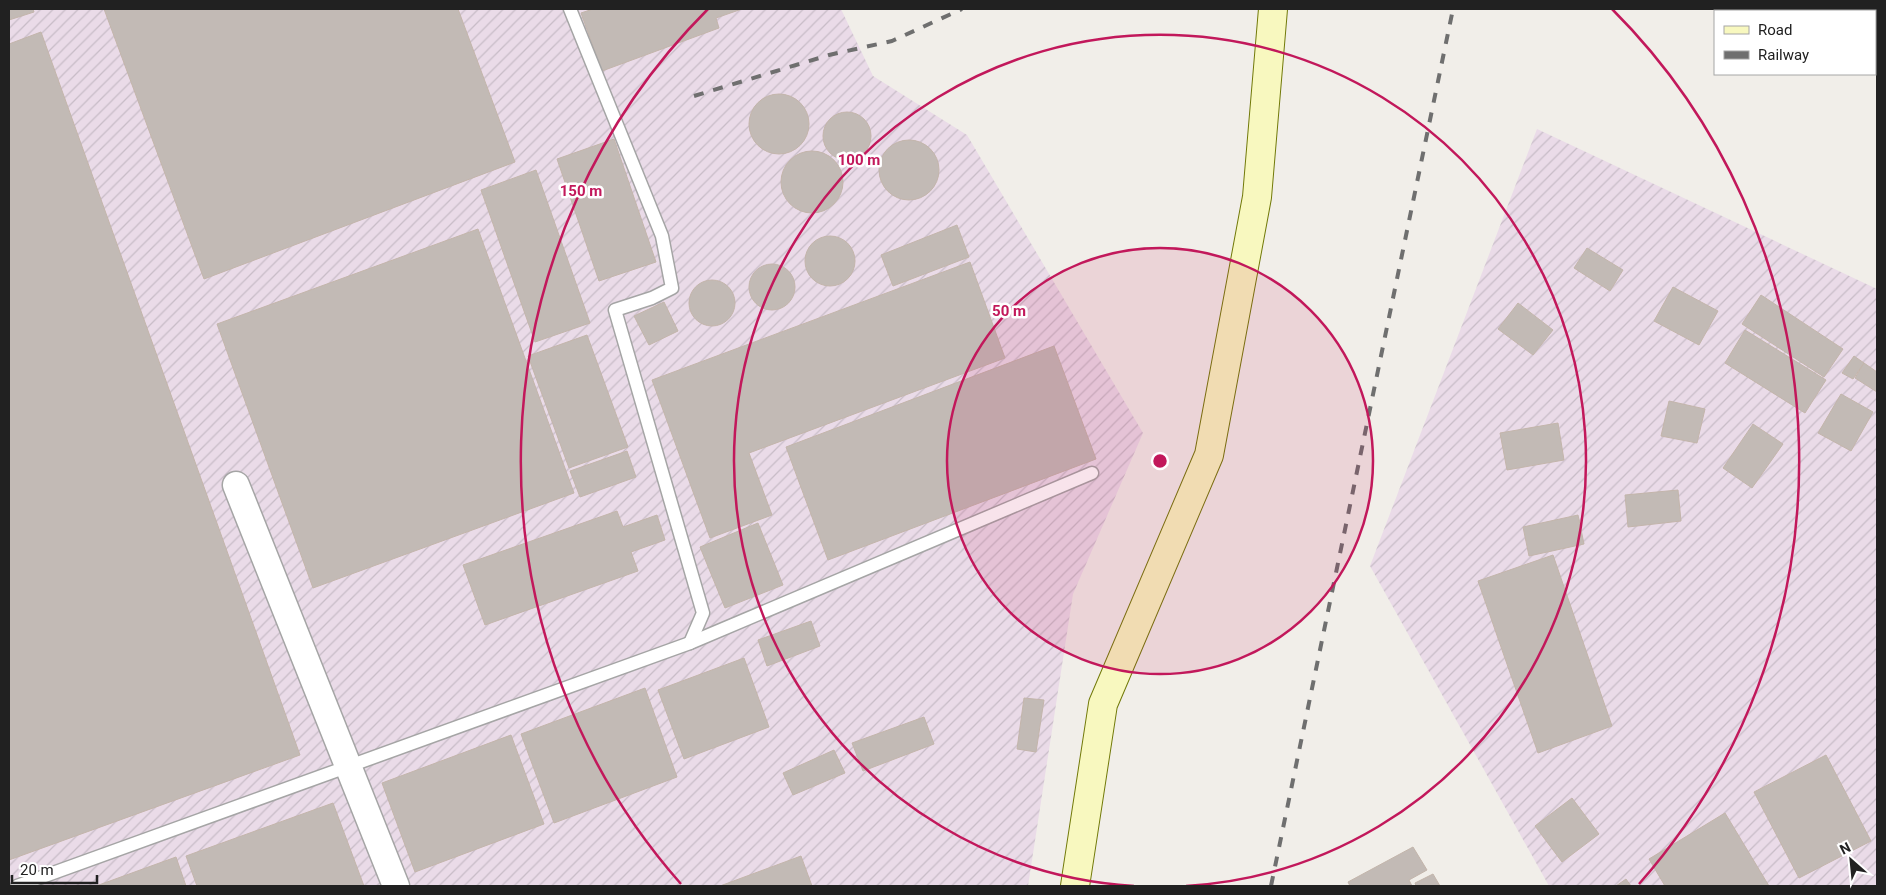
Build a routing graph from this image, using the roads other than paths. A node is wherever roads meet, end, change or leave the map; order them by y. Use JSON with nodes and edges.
{"nodes":[{"id":1,"x":570,"y":9,"type":"edge"},
{"id":2,"x":1273,"y":9,"type":"edge"},
{"id":3,"x":1092,"y":473,"type":"dead end"},
{"id":4,"x":236,"y":485,"type":"dead end"},
{"id":5,"x":690,"y":643,"type":"junction"},
{"id":6,"x":349,"y":766,"type":"junction"},
{"id":7,"x":17,"y":886,"type":"edge"},
{"id":8,"x":396,"y":886,"type":"edge"},
{"id":9,"x":1075,"y":886,"type":"edge"}],
"edges":[{"from":1,"to":5,"type":"lane"},
{"from":2,"to":9,"type":"street"},
{"from":3,"to":5,"type":"lane"},
{"from":4,"to":6,"type":"street"},
{"from":5,"to":6,"type":"lane"},
{"from":6,"to":7,"type":"lane"},
{"from":6,"to":8,"type":"street"}]}
